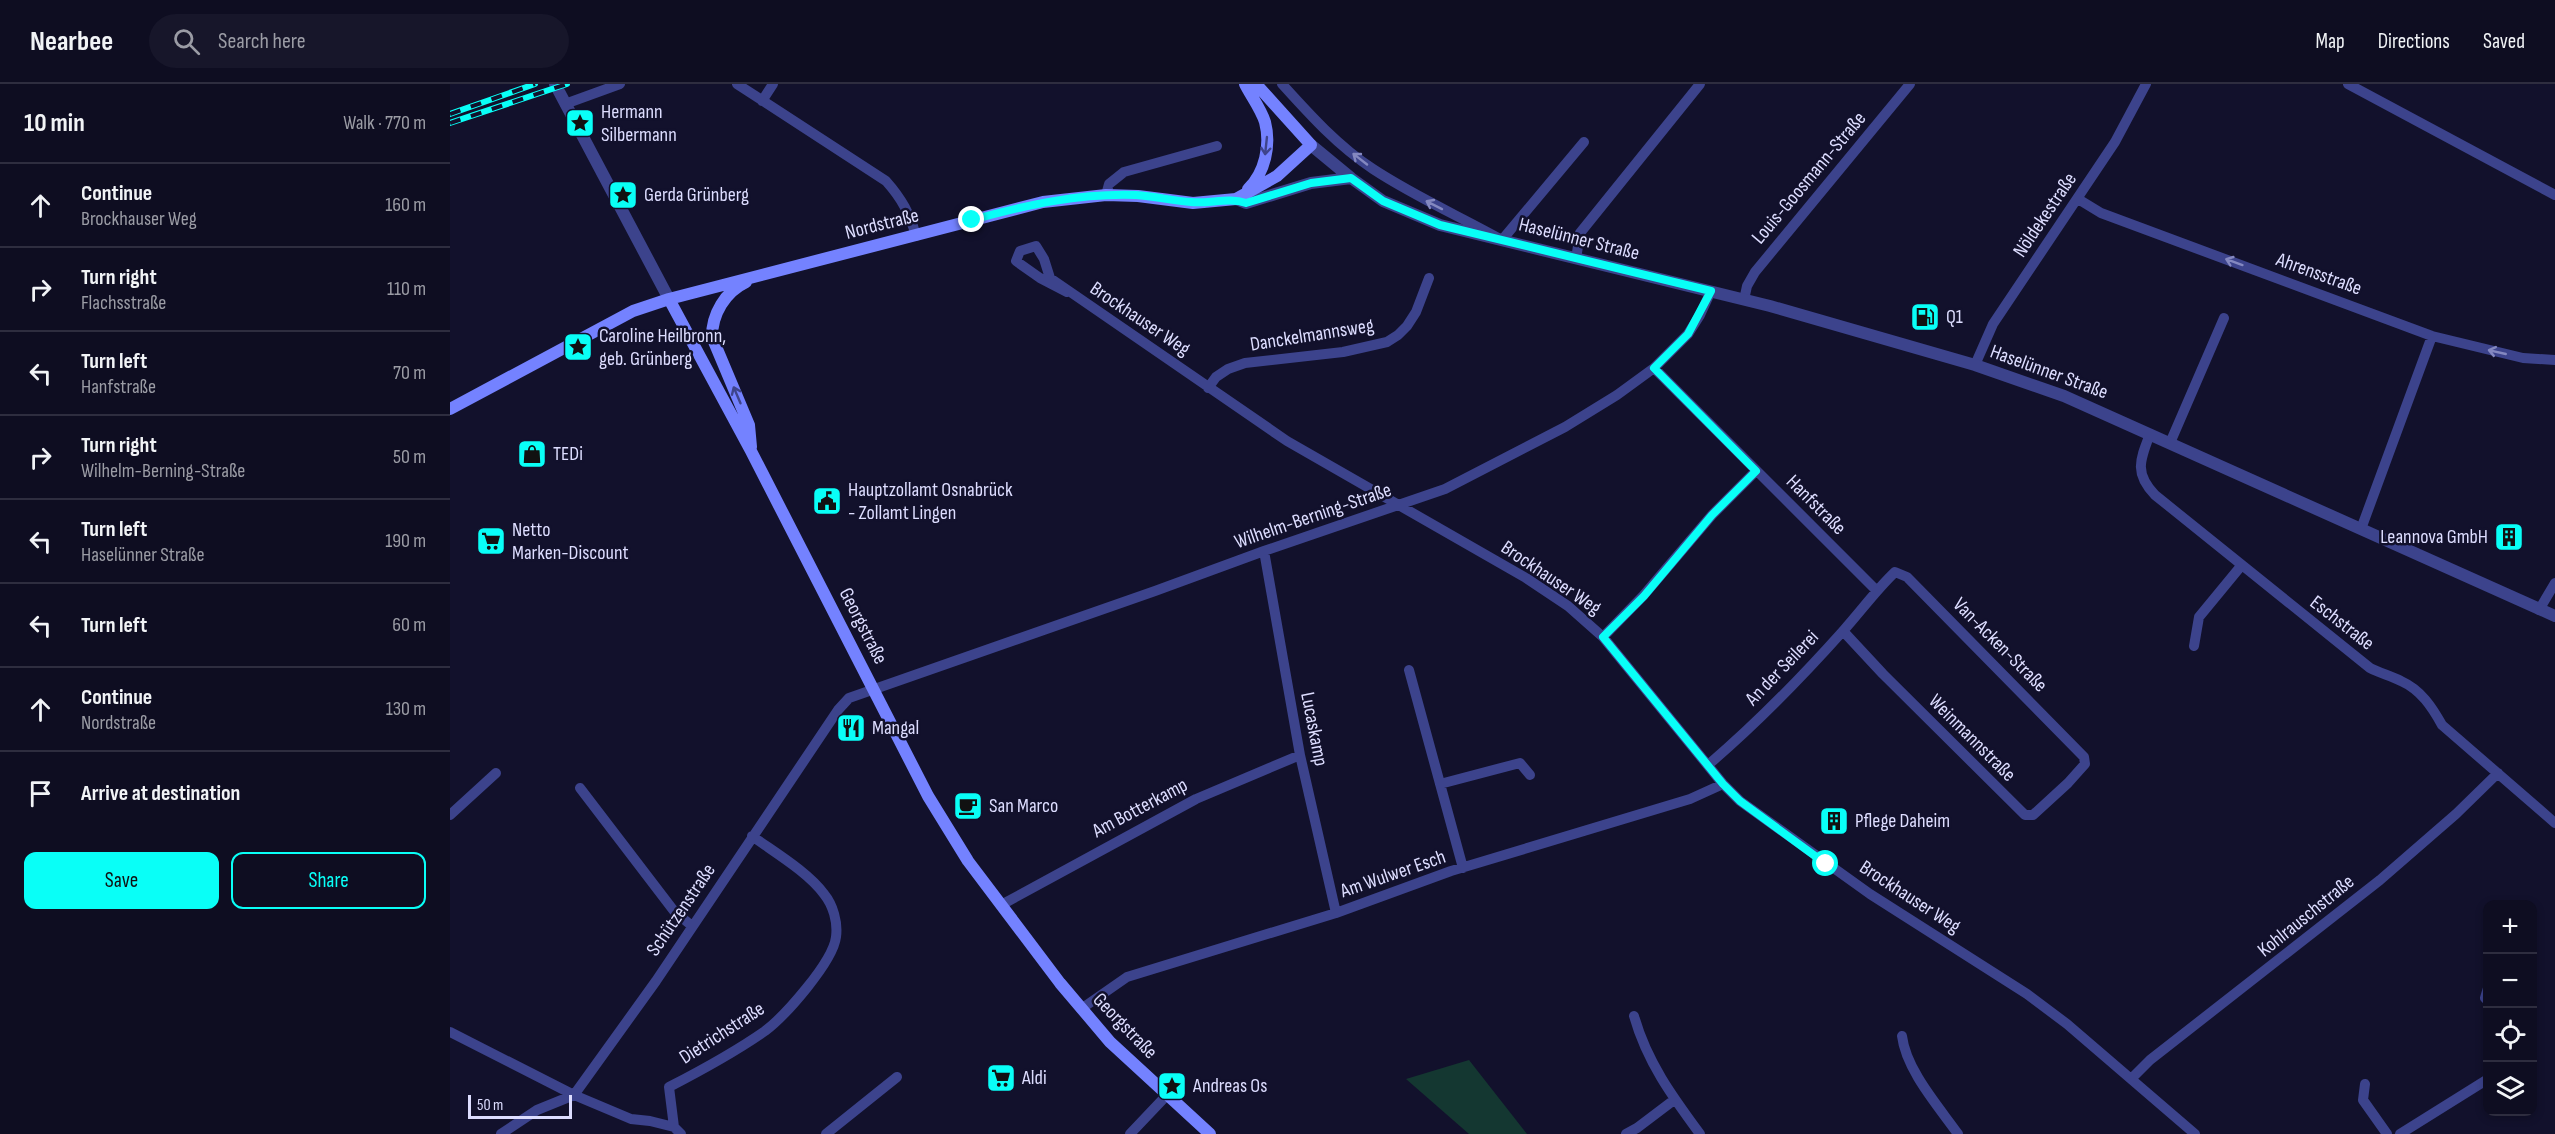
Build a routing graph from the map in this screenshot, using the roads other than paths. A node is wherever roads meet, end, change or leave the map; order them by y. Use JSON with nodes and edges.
{"nodes":[{"id":1,"x":555,"y":84,"type":"edge"},
{"id":2,"x":620,"y":84,"type":"edge"},
{"id":3,"x":737,"y":84,"type":"edge"},
{"id":4,"x":773,"y":84,"type":"edge"},
{"id":5,"x":1282,"y":84,"type":"edge"},
{"id":6,"x":1700,"y":84,"type":"edge"},
{"id":7,"x":1910,"y":84,"type":"edge"},
{"id":8,"x":2146,"y":84,"type":"edge"},
{"id":9,"x":2348,"y":84,"type":"edge"},
{"id":10,"x":1252,"y":86,"type":"edge"},
{"id":11,"x":762,"y":101,"type":"junction"},
{"id":12,"x":565,"y":104,"type":"junction"},
{"id":13,"x":1584,"y":142,"type":"dead end"},
{"id":14,"x":1311,"y":145,"type":"junction"},
{"id":15,"x":1217,"y":146,"type":"dead end"},
{"id":16,"x":1351,"y":178,"type":"junction"},
{"id":17,"x":1106,"y":195,"type":"junction"},
{"id":18,"x":2555,"y":195,"type":"edge"},
{"id":19,"x":1236,"y":199,"type":"junction"},
{"id":20,"x":2078,"y":199,"type":"junction"},
{"id":21,"x":916,"y":236,"type":"junction"},
{"id":22,"x":1502,"y":240,"type":"junction"},
{"id":23,"x":1576,"y":259,"type":"junction"},
{"id":24,"x":778,"y":270,"type":"junction"},
{"id":25,"x":1429,"y":278,"type":"dead end"},
{"id":26,"x":1711,"y":291,"type":"junction"},
{"id":27,"x":1067,"y":292,"type":"junction"},
{"id":28,"x":669,"y":299,"type":"junction"},
{"id":29,"x":1744,"y":300,"type":"junction"},
{"id":30,"x":2224,"y":318,"type":"dead end"},
{"id":31,"x":2432,"y":336,"type":"junction"},
{"id":32,"x":2555,"y":360,"type":"edge"},
{"id":33,"x":1975,"y":365,"type":"junction"},
{"id":34,"x":1654,"y":368,"type":"junction"},
{"id":35,"x":1208,"y":388,"type":"junction"},
{"id":36,"x":450,"y":409,"type":"edge"},
{"id":37,"x":2150,"y":434,"type":"junction"},
{"id":38,"x":2170,"y":443,"type":"junction"},
{"id":39,"x":751,"y":451,"type":"junction"},
{"id":40,"x":1756,"y":471,"type":"junction"},
{"id":41,"x":1402,"y":505,"type":"junction"},
{"id":42,"x":2361,"y":530,"type":"junction"},
{"id":43,"x":1264,"y":550,"type":"junction"},
{"id":44,"x":2241,"y":566,"type":"junction"},
{"id":45,"x":2555,"y":583,"type":"edge"},
{"id":46,"x":1876,"y":590,"type":"junction"},
{"id":47,"x":2539,"y":610,"type":"junction"},
{"id":48,"x":2555,"y":616,"type":"edge"},
{"id":49,"x":1843,"y":631,"type":"junction"},
{"id":50,"x":1603,"y":637,"type":"junction"},
{"id":51,"x":2194,"y":646,"type":"dead end"},
{"id":52,"x":1409,"y":670,"type":"dead end"},
{"id":53,"x":873,"y":689,"type":"junction"},
{"id":54,"x":1300,"y":755,"type":"junction"},
{"id":55,"x":1708,"y":765,"type":"junction"},
{"id":56,"x":2081,"y":769,"type":"joint"},
{"id":57,"x":496,"y":773,"type":"dead end"},
{"id":58,"x":2498,"y":773,"type":"junction"},
{"id":59,"x":1530,"y":775,"type":"dead end"},
{"id":60,"x":1440,"y":784,"type":"junction"},
{"id":61,"x":1723,"y":784,"type":"junction"},
{"id":62,"x":580,"y":788,"type":"dead end"},
{"id":63,"x":450,"y":815,"type":"edge"},
{"id":64,"x":2555,"y":823,"type":"edge"},
{"id":65,"x":752,"y":836,"type":"junction"},
{"id":66,"x":1463,"y":868,"type":"junction"},
{"id":67,"x":1002,"y":904,"type":"junction"},
{"id":68,"x":1336,"y":913,"type":"junction"},
{"id":69,"x":692,"y":926,"type":"junction"},
{"id":70,"x":1081,"y":1009,"type":"junction"},
{"id":71,"x":1634,"y":1016,"type":"dead end"},
{"id":72,"x":450,"y":1032,"type":"edge"},
{"id":73,"x":1902,"y":1036,"type":"dead end"},
{"id":74,"x":897,"y":1077,"type":"dead end"},
{"id":75,"x":2131,"y":1079,"type":"junction"},
{"id":76,"x":2483,"y":1082,"type":"edge"},
{"id":77,"x":2365,"y":1084,"type":"dead end"},
{"id":78,"x":574,"y":1095,"type":"junction"},
{"id":79,"x":1166,"y":1095,"type":"junction"},
{"id":80,"x":1674,"y":1100,"type":"junction"},
{"id":81,"x":678,"y":1131,"type":"edge"},
{"id":82,"x":501,"y":1134,"type":"edge"},
{"id":83,"x":826,"y":1134,"type":"edge"},
{"id":84,"x":1130,"y":1134,"type":"edge"},
{"id":85,"x":1210,"y":1134,"type":"edge"},
{"id":86,"x":1626,"y":1134,"type":"edge"},
{"id":87,"x":1700,"y":1134,"type":"edge"},
{"id":88,"x":1958,"y":1134,"type":"edge"},
{"id":89,"x":2195,"y":1134,"type":"edge"},
{"id":90,"x":2387,"y":1134,"type":"edge"},
{"id":91,"x":2400,"y":1134,"type":"edge"}],
"edges":[{"from":1,"to":12,"type":"street","name":"Georgstraße"},
{"from":2,"to":12,"type":"street"},
{"from":3,"to":11,"type":"street"},
{"from":4,"to":11,"type":"street"},
{"from":22,"to":5,"type":"street","name":"Haselünner Straße","one_way":true},
{"from":6,"to":23,"type":"street"},
{"from":7,"to":29,"type":"street","name":"Louis-Goosmann-Straße"},
{"from":8,"to":20,"type":"street","name":"Nöldekestraße"},
{"from":9,"to":18,"type":"street"},
{"from":10,"to":14,"type":"main road"},
{"from":10,"to":19,"type":"main road","one_way":true},
{"from":11,"to":21,"type":"street"},
{"from":12,"to":28,"type":"street","name":"Georgstraße"},
{"from":13,"to":22,"type":"street","name":"Haselünner Straße"},
{"from":14,"to":16,"type":"street","name":"Haselünner Straße"},
{"from":14,"to":19,"type":"main road","name":"Nordstraße"},
{"from":15,"to":17,"type":"street"},
{"from":16,"to":19,"type":"street"},
{"from":16,"to":22,"type":"street","name":"Haselünner Straße"},
{"from":17,"to":19,"type":"main road","name":"Nordstraße"},
{"from":17,"to":21,"type":"main road","name":"Nordstraße"},
{"from":31,"to":20,"type":"street","name":"Ahrensstraße","one_way":true},
{"from":20,"to":33,"type":"street","name":"Nöldekestraße"},
{"from":21,"to":24,"type":"main road","name":"Nordstraße"},
{"from":22,"to":23,"type":"street","name":"Haselünner Straße"},
{"from":23,"to":26,"type":"street","name":"Haselünner Straße"},
{"from":24,"to":28,"type":"main road","name":"Nordstraße"},
{"from":39,"to":24,"type":"main road","one_way":true},
{"from":25,"to":35,"type":"street","name":"Danckelmannsweg"},
{"from":26,"to":29,"type":"street","name":"Haselünner Straße"},
{"from":26,"to":34,"type":"street","name":"Wilhelm-Berning-Straße"},
{"from":27,"to":27,"type":"street","name":"Brockhauser Weg"},
{"from":27,"to":35,"type":"street","name":"Brockhauser Weg"},
{"from":28,"to":36,"type":"main road","name":"Nordstraße"},
{"from":28,"to":39,"type":"main road","name":"Georgstraße"},
{"from":29,"to":33,"type":"street","name":"Haselünner Straße"},
{"from":30,"to":38,"type":"street"},
{"from":32,"to":31,"type":"street","name":"Ahrensstraße","one_way":true},
{"from":31,"to":42,"type":"street"},
{"from":33,"to":37,"type":"street","name":"Haselünner Straße"},
{"from":34,"to":40,"type":"street","name":"Hanfstraße"},
{"from":34,"to":41,"type":"street","name":"Wilhelm-Berning-Straße"},
{"from":35,"to":41,"type":"street","name":"Brockhauser Weg"},
{"from":37,"to":38,"type":"street","name":"Haselünner Straße"},
{"from":37,"to":44,"type":"street","name":"Eschstraße"},
{"from":38,"to":42,"type":"street","name":"Haselünner Straße"},
{"from":39,"to":53,"type":"main road","name":"Georgstraße"},
{"from":40,"to":46,"type":"street","name":"Hanfstraße"},
{"from":40,"to":50,"type":"street"},
{"from":41,"to":43,"type":"street","name":"Wilhelm-Berning-Straße"},
{"from":41,"to":50,"type":"street","name":"Brockhauser Weg"},
{"from":42,"to":47,"type":"street","name":"Haselünner Straße"},
{"from":43,"to":53,"type":"street","name":"Wilhelm-Berning-Straße"},
{"from":43,"to":54,"type":"street","name":"Lucaskamp"},
{"from":44,"to":51,"type":"street"},
{"from":44,"to":58,"type":"street","name":"Eschstraße"},
{"from":45,"to":47,"type":"street"},
{"from":46,"to":49,"type":"street","name":"An der Seilerei"},
{"from":46,"to":56,"type":"street","name":"Van-Acken-Straße"},
{"from":47,"to":48,"type":"street","name":"Haselünner Straße"},
{"from":49,"to":55,"type":"street","name":"An der Seilerei"},
{"from":49,"to":56,"type":"street","name":"Weinmannstraße"},
{"from":50,"to":55,"type":"street","name":"Brockhauser Weg"},
{"from":52,"to":60,"type":"street"},
{"from":53,"to":65,"type":"street","name":"Schützenstraße"},
{"from":53,"to":67,"type":"main road","name":"Georgstraße"},
{"from":54,"to":67,"type":"street","name":"Am Botterkamp"},
{"from":54,"to":68,"type":"street","name":"Lucaskamp"},
{"from":55,"to":61,"type":"street","name":"Brockhauser Weg"},
{"from":57,"to":63,"type":"street"},
{"from":58,"to":64,"type":"street","name":"Eschstraße"},
{"from":58,"to":75,"type":"street","name":"Kohlrauschstraße"},
{"from":59,"to":60,"type":"street"},
{"from":60,"to":66,"type":"street"},
{"from":61,"to":66,"type":"street","name":"Am Wulwer Esch"},
{"from":61,"to":75,"type":"street","name":"Brockhauser Weg"},
{"from":62,"to":69,"type":"street"},
{"from":65,"to":69,"type":"street","name":"Schützenstraße"},
{"from":65,"to":81,"type":"street","name":"Dietrichstraße"},
{"from":66,"to":68,"type":"street","name":"Am Wulwer Esch"},
{"from":67,"to":70,"type":"main road","name":"Georgstraße"},
{"from":68,"to":70,"type":"street","name":"Am Wulwer Esch"},
{"from":69,"to":78,"type":"street","name":"Schützenstraße"},
{"from":70,"to":79,"type":"main road","name":"Georgstraße"},
{"from":71,"to":80,"type":"street"},
{"from":72,"to":78,"type":"street"},
{"from":73,"to":88,"type":"street"},
{"from":74,"to":83,"type":"street"},
{"from":75,"to":89,"type":"street","name":"Brockhauser Weg"},
{"from":76,"to":91,"type":"street"},
{"from":77,"to":90,"type":"street"},
{"from":78,"to":81,"type":"street"},
{"from":78,"to":82,"type":"street"},
{"from":79,"to":84,"type":"street"},
{"from":79,"to":85,"type":"main road","name":"Georgstraße"},
{"from":80,"to":86,"type":"street"},
{"from":80,"to":87,"type":"street"}]}
